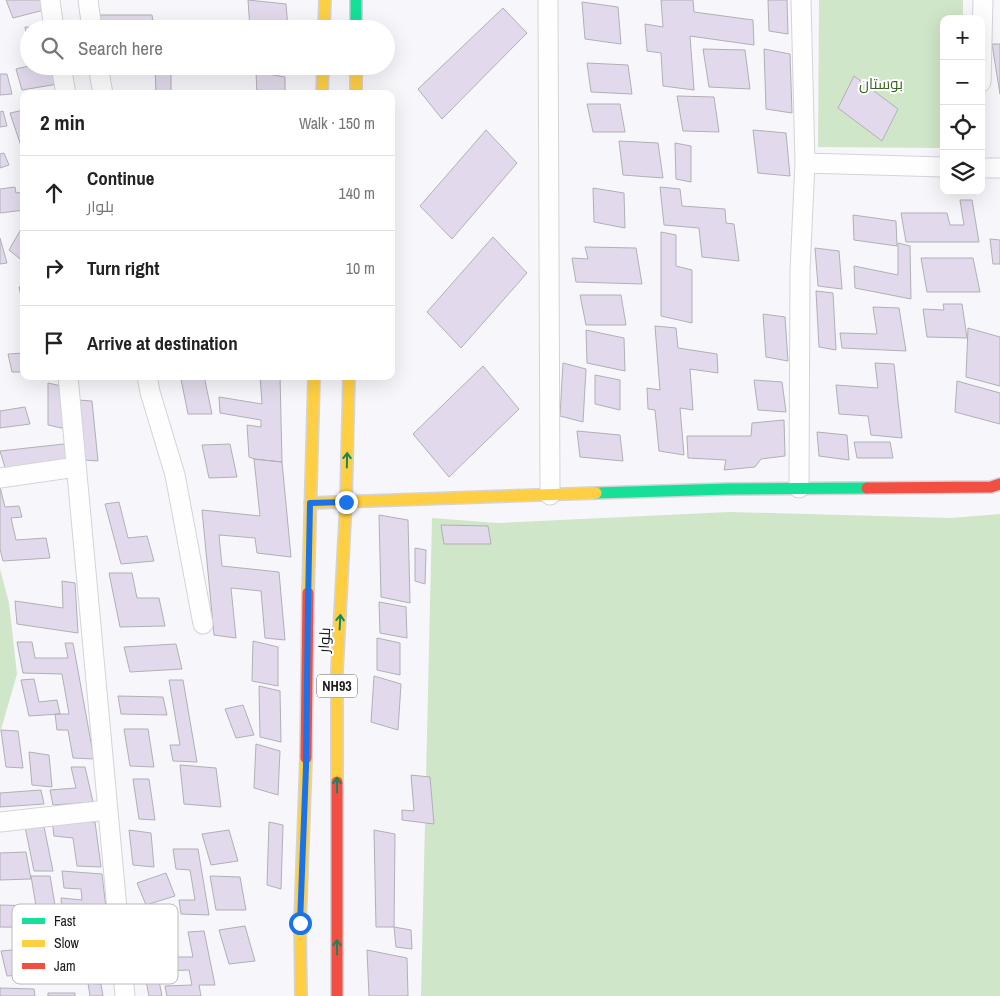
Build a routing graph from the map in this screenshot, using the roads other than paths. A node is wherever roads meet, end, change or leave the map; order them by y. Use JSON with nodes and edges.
{"nodes":[{"id":1,"x":50,"y":0,"type":"edge"},
{"id":2,"x":88,"y":0,"type":"edge"},
{"id":3,"x":325,"y":0,"type":"edge"},
{"id":4,"x":356,"y":0,"type":"edge"},
{"id":5,"x":548,"y":0,"type":"edge"},
{"id":6,"x":801,"y":0,"type":"edge"},
{"id":7,"x":983,"y":0,"type":"edge"},
{"id":8,"x":53,"y":20,"type":"edge"},
{"id":9,"x":91,"y":20,"type":"edge"},
{"id":10,"x":324,"y":20,"type":"edge"},
{"id":11,"x":356,"y":20,"type":"edge"},
{"id":12,"x":982,"y":60,"type":"edge"},
{"id":13,"x":63,"y":75,"type":"edge"},
{"id":14,"x":100,"y":75,"type":"edge"},
{"id":15,"x":323,"y":75,"type":"edge"},
{"id":16,"x":356,"y":75,"type":"edge"},
{"id":17,"x":65,"y":90,"type":"edge"},
{"id":18,"x":102,"y":90,"type":"edge"},
{"id":19,"x":322,"y":90,"type":"edge"},
{"id":20,"x":356,"y":90,"type":"edge"},
{"id":21,"x":805,"y":163,"type":"junction"},
{"id":22,"x":940,"y":167,"type":"edge"},
{"id":23,"x":985,"y":168,"type":"edge"},
{"id":24,"x":1000,"y":168,"type":"edge"},
{"id":25,"x":68,"y":380,"type":"edge"},
{"id":26,"x":148,"y":380,"type":"edge"},
{"id":27,"x":314,"y":380,"type":"edge"},
{"id":28,"x":349,"y":380,"type":"edge"},
{"id":29,"x":76,"y":467,"type":"junction"},
{"id":30,"x":0,"y":478,"type":"edge"},
{"id":31,"x":997,"y":483,"type":"edge"},
{"id":32,"x":798,"y":488,"type":"junction"},
{"id":33,"x":550,"y":495,"type":"junction"},
{"id":34,"x":346,"y":502,"type":"junction"},
{"id":35,"x":310,"y":503,"type":"junction"},
{"id":36,"x":203,"y":624,"type":"dead end"},
{"id":37,"x":107,"y":810,"type":"junction"},
{"id":38,"x":0,"y":822,"type":"edge"},
{"id":39,"x":116,"y":904,"type":"edge"},
{"id":40,"x":300,"y":996,"type":"edge"},
{"id":41,"x":336,"y":996,"type":"edge"}],
"edges":[{"from":1,"to":8,"type":"street"},
{"from":2,"to":9,"type":"street"},
{"from":3,"to":10,"type":"main road"},
{"from":4,"to":11,"type":"main road"},
{"from":5,"to":33,"type":"street"},
{"from":6,"to":21,"type":"street"},
{"from":7,"to":12,"type":"street"},
{"from":13,"to":17,"type":"street"},
{"from":14,"to":18,"type":"street"},
{"from":15,"to":19,"type":"main road"},
{"from":16,"to":20,"type":"main road"},
{"from":21,"to":22,"type":"street"},
{"from":21,"to":32,"type":"street"},
{"from":23,"to":24,"type":"street"},
{"from":25,"to":29,"type":"street"},
{"from":26,"to":36,"type":"street"},
{"from":27,"to":35,"type":"main road","name":"بلوار","number":"NH93"},
{"from":34,"to":28,"type":"main road","name":"بلوار","number":"NH93","one_way":true},
{"from":29,"to":30,"type":"street"},
{"from":29,"to":37,"type":"street"},
{"from":31,"to":32,"type":"main road"},
{"from":32,"to":33,"type":"main road"},
{"from":33,"to":34,"type":"main road"},
{"from":34,"to":35,"type":"main road"},
{"from":41,"to":34,"type":"main road","name":"بلوار","number":"NH93","one_way":true},
{"from":35,"to":40,"type":"main road","name":"بلوار","number":"NH93"},
{"from":37,"to":38,"type":"street"},
{"from":37,"to":39,"type":"street"}]}
